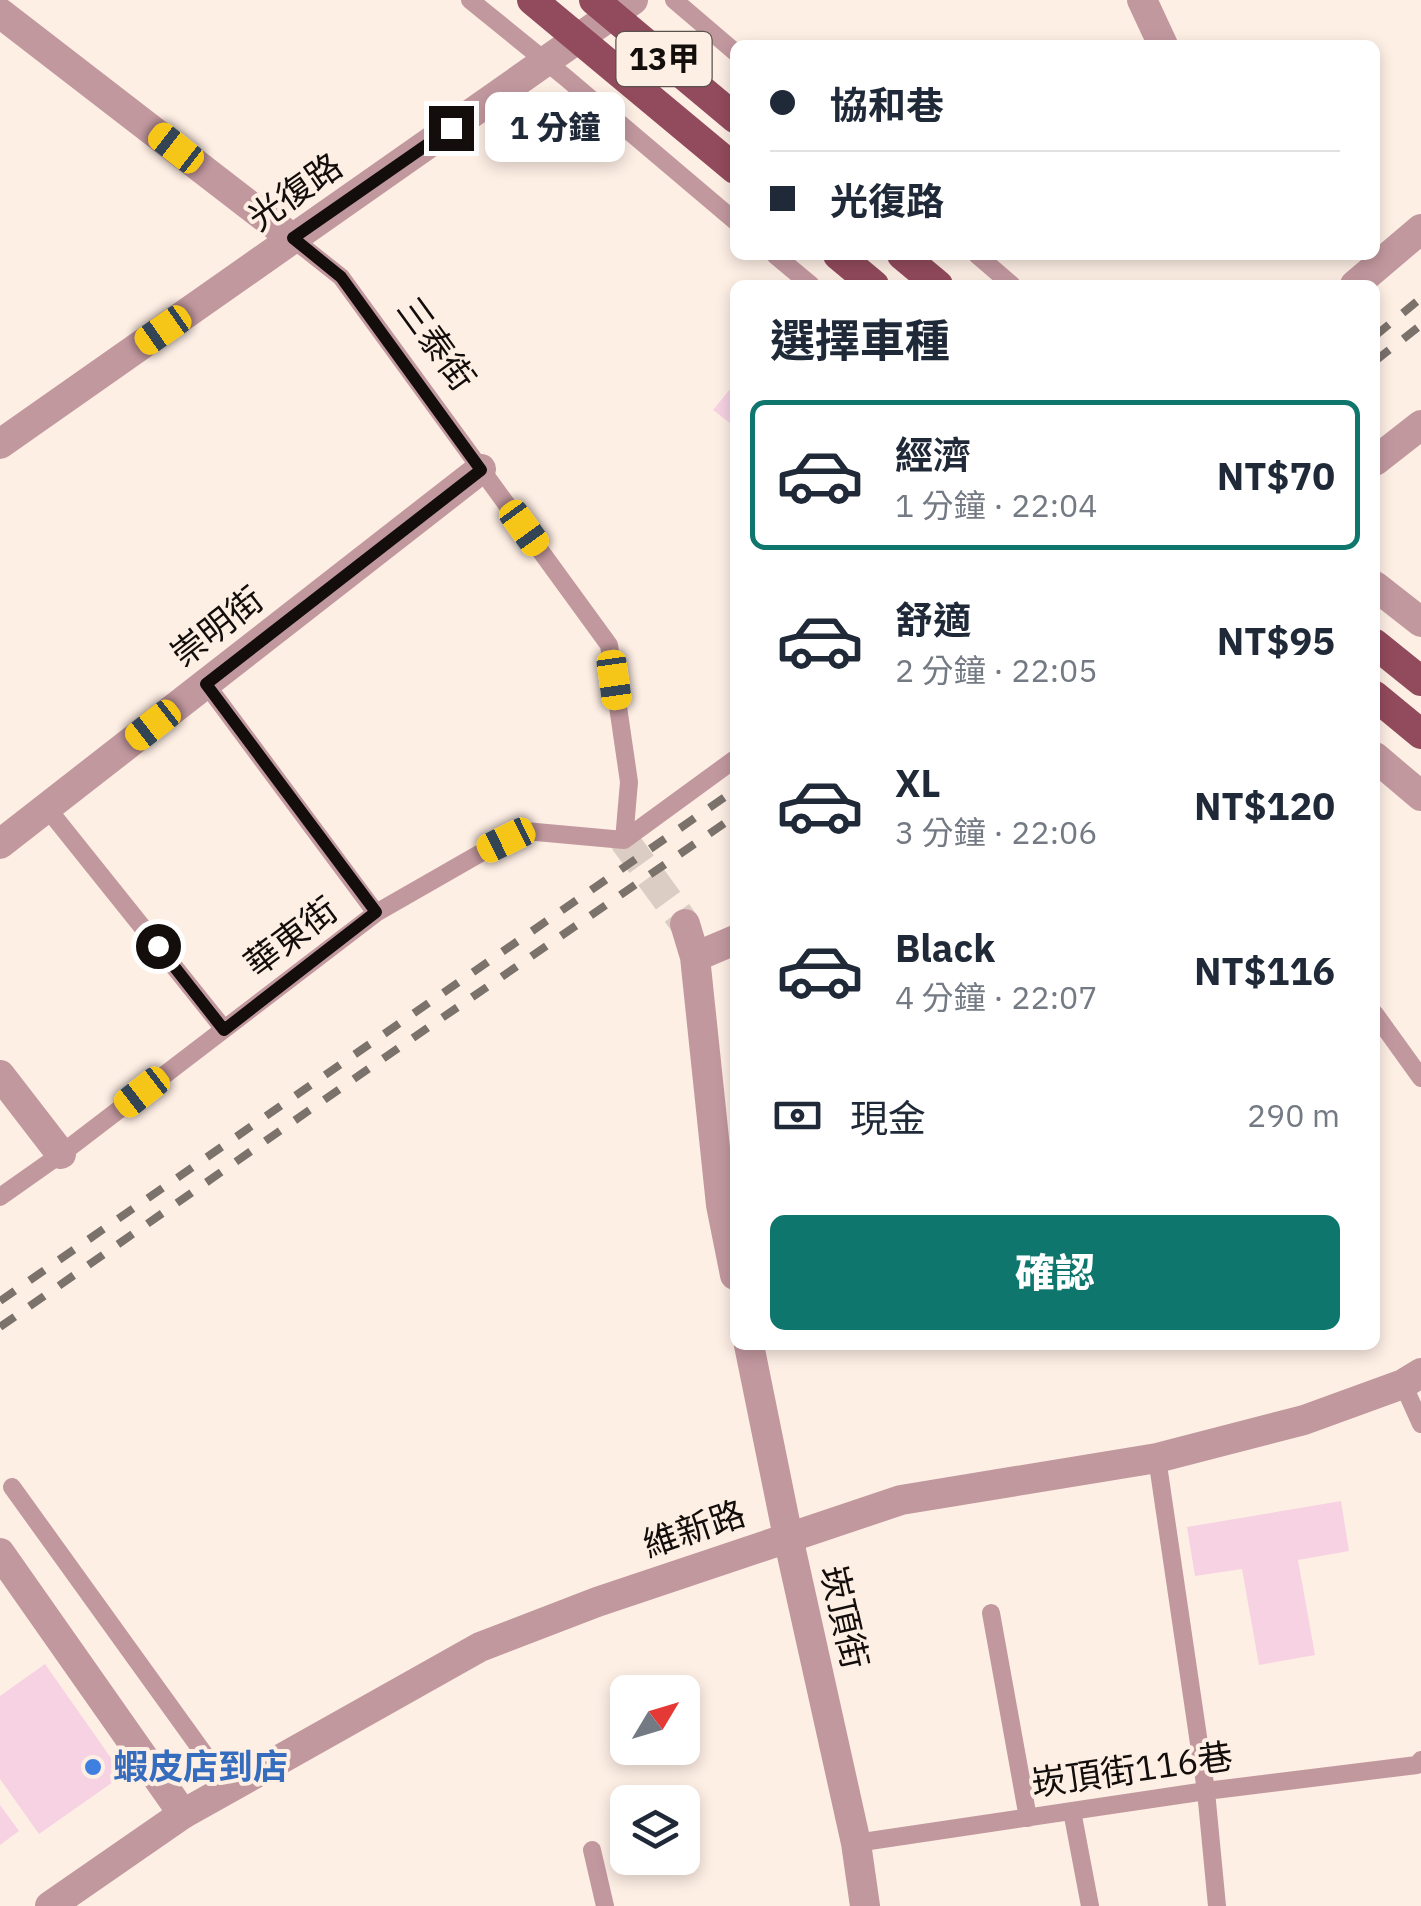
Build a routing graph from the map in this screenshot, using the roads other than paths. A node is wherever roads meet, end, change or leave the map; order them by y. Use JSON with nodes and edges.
{"nodes":[{"id":1,"x":470,"y":0,"type":"edge"},
{"id":2,"x":532,"y":0,"type":"edge"},
{"id":3,"x":594,"y":0,"type":"edge"},
{"id":4,"x":633,"y":0,"type":"edge"},
{"id":5,"x":674,"y":0,"type":"edge"},
{"id":6,"x":1142,"y":0,"type":"edge"},
{"id":7,"x":0,"y":13,"type":"edge"},
{"id":8,"x":1162,"y":40,"type":"edge"},
{"id":9,"x":730,"y":48,"type":"edge"},
{"id":10,"x":546,"y":61,"type":"junction"},
{"id":11,"x":730,"y":114,"type":"edge"},
{"id":12,"x":730,"y":165,"type":"edge"},
{"id":13,"x":730,"y":217,"type":"edge"},
{"id":14,"x":1421,"y":229,"type":"edge"},
{"id":15,"x":293,"y":238,"type":"junction"},
{"id":16,"x":781,"y":260,"type":"edge"},
{"id":17,"x":844,"y":260,"type":"edge"},
{"id":18,"x":908,"y":260,"type":"edge"},
{"id":19,"x":983,"y":260,"type":"edge"},
{"id":20,"x":804,"y":280,"type":"edge"},
{"id":21,"x":868,"y":280,"type":"edge"},
{"id":22,"x":932,"y":280,"type":"edge"},
{"id":23,"x":1006,"y":280,"type":"edge"},
{"id":24,"x":1361,"y":280,"type":"edge"},
{"id":25,"x":1421,"y":425,"type":"edge"},
{"id":26,"x":0,"y":444,"type":"edge"},
{"id":27,"x":1380,"y":457,"type":"edge"},
{"id":28,"x":481,"y":470,"type":"junction"},
{"id":29,"x":1380,"y":590,"type":"edge"},
{"id":30,"x":1421,"y":622,"type":"edge"},
{"id":31,"x":1380,"y":648,"type":"edge"},
{"id":32,"x":1421,"y":681,"type":"edge"},
{"id":33,"x":206,"y":684,"type":"junction"},
{"id":34,"x":1380,"y":700,"type":"edge"},
{"id":35,"x":1421,"y":734,"type":"edge"},
{"id":36,"x":1380,"y":761,"type":"edge"},
{"id":37,"x":730,"y":763,"type":"edge"},
{"id":38,"x":1421,"y":796,"type":"edge"},
{"id":39,"x":47,"y":808,"type":"junction"},
{"id":40,"x":624,"y":840,"type":"junction"},
{"id":41,"x":0,"y":844,"type":"edge"},
{"id":42,"x":376,"y":912,"type":"junction"},
{"id":43,"x":684,"y":924,"type":"tunnel mouth"},
{"id":44,"x":730,"y":942,"type":"edge"},
{"id":45,"x":694,"y":958,"type":"junction"},
{"id":46,"x":1380,"y":1021,"type":"edge"},
{"id":47,"x":224,"y":1030,"type":"junction"},
{"id":48,"x":0,"y":1075,"type":"edge"},
{"id":49,"x":1421,"y":1078,"type":"edge"},
{"id":50,"x":62,"y":1154,"type":"junction"},
{"id":51,"x":0,"y":1197,"type":"edge"},
{"id":52,"x":730,"y":1250,"type":"edge"},
{"id":53,"x":750,"y":1350,"type":"edge"},
{"id":54,"x":1412,"y":1379,"type":"edge"},
{"id":55,"x":1421,"y":1424,"type":"edge"},
{"id":56,"x":1157,"y":1458,"type":"junction"},
{"id":57,"x":12,"y":1487,"type":"dead end"},
{"id":58,"x":788,"y":1537,"type":"junction"},
{"id":59,"x":0,"y":1552,"type":"edge"},
{"id":60,"x":990,"y":1613,"type":"dead end"},
{"id":61,"x":1419,"y":1762,"type":"edge"},
{"id":62,"x":228,"y":1787,"type":"junction"},
{"id":63,"x":1206,"y":1792,"type":"junction"},
{"id":64,"x":1072,"y":1811,"type":"junction"},
{"id":65,"x":183,"y":1814,"type":"junction"},
{"id":66,"x":1028,"y":1818,"type":"junction"},
{"id":67,"x":856,"y":1843,"type":"junction"},
{"id":68,"x":592,"y":1850,"type":"dead end"},
{"id":69,"x":50,"y":1906,"type":"edge"},
{"id":70,"x":605,"y":1906,"type":"edge"},
{"id":71,"x":865,"y":1906,"type":"edge"},
{"id":72,"x":1090,"y":1906,"type":"edge"},
{"id":73,"x":1217,"y":1906,"type":"edge"}],
"edges":[{"from":1,"to":10,"type":"lane"},
{"from":2,"to":12,"type":"main road","number":"13甲"},
{"from":3,"to":11,"type":"main road","number":"13甲"},
{"from":4,"to":10,"type":"street","name":"光復路"},
{"from":5,"to":9,"type":"lane"},
{"from":6,"to":8,"type":"street"},
{"from":7,"to":15,"type":"street","name":"三泰街"},
{"from":10,"to":13,"type":"lane"},
{"from":10,"to":15,"type":"street","name":"光復路"},
{"from":14,"to":24,"type":"street"},
{"from":15,"to":26,"type":"street","name":"光復路"},
{"from":15,"to":28,"type":"lane","name":"三泰街"},
{"from":16,"to":20,"type":"lane"},
{"from":17,"to":21,"type":"main road"},
{"from":18,"to":22,"type":"main road"},
{"from":19,"to":23,"type":"lane"},
{"from":25,"to":27,"type":"street"},
{"from":28,"to":33,"type":"street","name":"崇明街"},
{"from":28,"to":40,"type":"lane","name":"三泰街"},
{"from":29,"to":30,"type":"street"},
{"from":31,"to":32,"type":"main road"},
{"from":33,"to":39,"type":"street","name":"崇明街"},
{"from":33,"to":42,"type":"lane"},
{"from":34,"to":35,"type":"main road"},
{"from":36,"to":38,"type":"street"},
{"from":37,"to":40,"type":"lane"},
{"from":39,"to":41,"type":"street","name":"崇明街"},
{"from":39,"to":47,"type":"lane"},
{"from":40,"to":42,"type":"lane","name":"華東街"},
{"from":42,"to":47,"type":"lane","name":"華東街"},
{"from":43,"to":45,"type":"street"},
{"from":44,"to":45,"type":"street"},
{"from":45,"to":52,"type":"street"},
{"from":46,"to":49,"type":"lane"},
{"from":47,"to":50,"type":"lane","name":"華東街"},
{"from":48,"to":50,"type":"street"},
{"from":50,"to":51,"type":"lane","name":"華東街"},
{"from":53,"to":58,"type":"street","name":"崁頂街"},
{"from":54,"to":55,"type":"lane"},
{"from":54,"to":56,"type":"street","name":"維新路"},
{"from":56,"to":58,"type":"street","name":"維新路"},
{"from":56,"to":63,"type":"lane"},
{"from":57,"to":62,"type":"lane"},
{"from":58,"to":62,"type":"street","name":"維新路"},
{"from":58,"to":67,"type":"street","name":"崁頂街"},
{"from":59,"to":65,"type":"street"},
{"from":60,"to":66,"type":"lane"},
{"from":61,"to":63,"type":"lane","name":"崁頂街116巷"},
{"from":62,"to":65,"type":"street","name":"維新路"},
{"from":63,"to":64,"type":"lane","name":"崁頂街116巷"},
{"from":63,"to":73,"type":"lane"},
{"from":64,"to":66,"type":"lane","name":"崁頂街116巷"},
{"from":64,"to":72,"type":"lane"},
{"from":65,"to":69,"type":"street","name":"維新路"},
{"from":66,"to":67,"type":"lane","name":"崁頂街116巷"},
{"from":67,"to":71,"type":"street","name":"崁頂街"},
{"from":68,"to":70,"type":"lane"}]}
